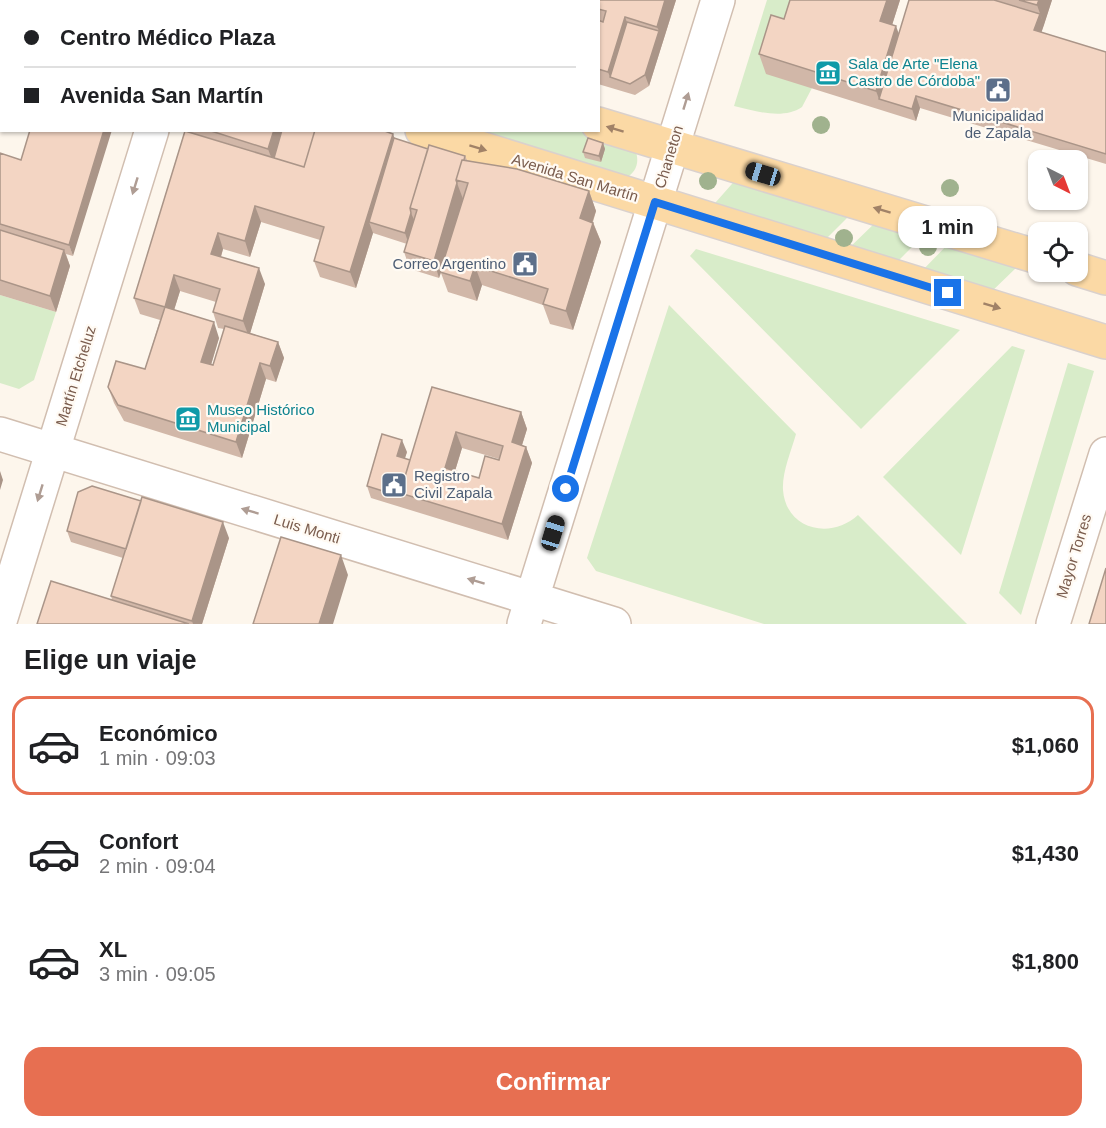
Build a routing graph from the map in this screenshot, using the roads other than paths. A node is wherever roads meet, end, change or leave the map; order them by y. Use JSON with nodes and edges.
{"nodes":[{"id":1,"x":718,"y":0,"type":"edge"},
{"id":2,"x":600,"y":125,"type":"edge"},
{"id":3,"x":151,"y":132,"type":"edge"},
{"id":4,"x":428,"y":132,"type":"edge"},
{"id":5,"x":672,"y":146,"type":"junction"},
{"id":6,"x":655,"y":202,"type":"junction"},
{"id":7,"x":1028,"y":254,"type":"edge"},
{"id":8,"x":1088,"y":272,"type":"edge"},
{"id":9,"x":1106,"y":278,"type":"edge"},
{"id":10,"x":1106,"y":342,"type":"edge"},
{"id":11,"x":0,"y":434,"type":"edge"},
{"id":12,"x":53,"y":450,"type":"junction"},
{"id":13,"x":1106,"y":454,"type":"edge"},
{"id":14,"x":528,"y":611,"type":"edge"},
{"id":15,"x":0,"y":621,"type":"edge"},
{"id":16,"x":614,"y":624,"type":"edge"},
{"id":17,"x":1053,"y":624,"type":"edge"}],
"edges":[{"from":5,"to":1,"type":"street","name":"Chaneton","one_way":true},
{"from":5,"to":2,"type":"main road","one_way":true},
{"from":3,"to":12,"type":"street","name":"Martín Etcheluz","one_way":true},
{"from":4,"to":6,"type":"main road","name":"Avenida San Martín","one_way":true},
{"from":5,"to":6,"type":"street","name":"Chaneton"},
{"from":7,"to":5,"type":"main road","one_way":true},
{"from":6,"to":10,"type":"main road","name":"Avenida San Martín","one_way":true},
{"from":6,"to":14,"type":"street","name":"Chaneton"},
{"from":8,"to":9,"type":"main road"},
{"from":11,"to":12,"type":"street","name":"Luis Monti"},
{"from":14,"to":12,"type":"street","name":"Luis Monti","one_way":true},
{"from":12,"to":15,"type":"street","name":"Martín Etcheluz","one_way":true},
{"from":13,"to":17,"type":"street","name":"Mayor Torres"},
{"from":14,"to":16,"type":"street","name":"Luis Monti"}]}
